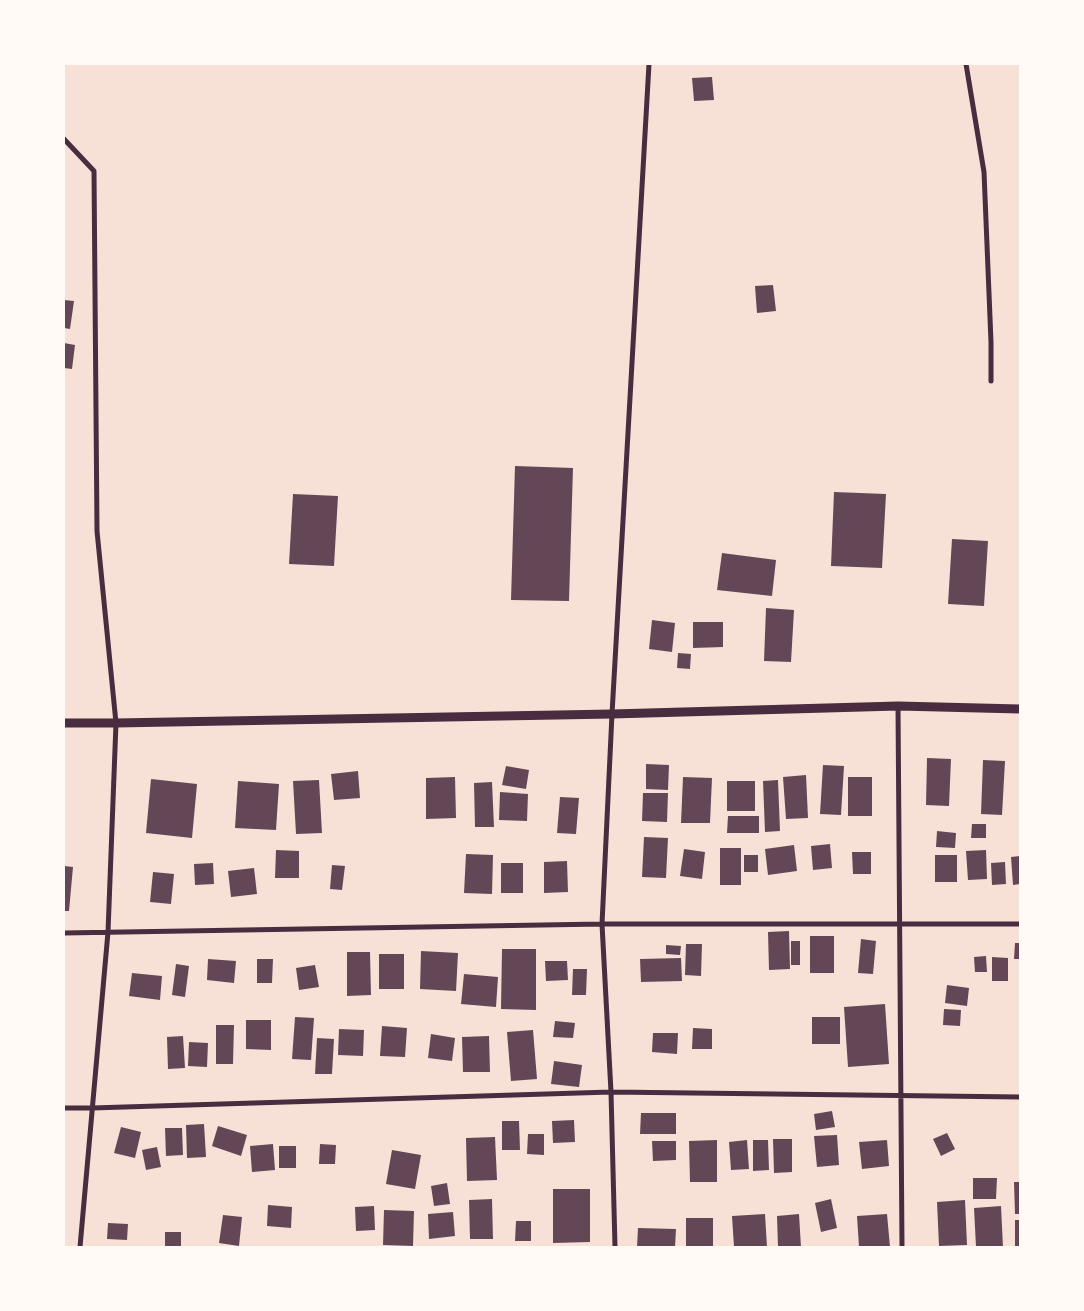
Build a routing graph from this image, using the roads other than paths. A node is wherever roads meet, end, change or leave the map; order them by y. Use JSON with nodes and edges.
{"nodes":[{"id":1,"x":649,"y":64,"type":"edge"},
{"id":2,"x":966,"y":64,"type":"edge"},
{"id":3,"x":64,"y":139,"type":"edge"},
{"id":4,"x":991,"y":381,"type":"dead end"},
{"id":5,"x":898,"y":706,"type":"junction"},
{"id":6,"x":1020,"y":709,"type":"edge"},
{"id":7,"x":612,"y":714,"type":"junction"},
{"id":8,"x":64,"y":723,"type":"edge"},
{"id":9,"x":116,"y":724,"type":"junction"},
{"id":10,"x":602,"y":924,"type":"junction"},
{"id":11,"x":900,"y":924,"type":"junction"},
{"id":12,"x":1020,"y":924,"type":"edge"},
{"id":13,"x":108,"y":932,"type":"junction"},
{"id":14,"x":64,"y":933,"type":"edge"},
{"id":15,"x":611,"y":1092,"type":"junction"},
{"id":16,"x":901,"y":1096,"type":"junction"},
{"id":17,"x":1020,"y":1097,"type":"edge"},
{"id":18,"x":64,"y":1108,"type":"edge"},
{"id":19,"x":92,"y":1108,"type":"junction"},
{"id":20,"x":80,"y":1247,"type":"edge"},
{"id":21,"x":615,"y":1247,"type":"edge"},
{"id":22,"x":902,"y":1247,"type":"edge"}],
"edges":[{"from":1,"to":7,"type":"street"},
{"from":2,"to":4,"type":"street"},
{"from":3,"to":9,"type":"street"},
{"from":5,"to":6,"type":"street"},
{"from":5,"to":7,"type":"street"},
{"from":5,"to":11,"type":"street"},
{"from":7,"to":9,"type":"street"},
{"from":7,"to":10,"type":"street"},
{"from":8,"to":9,"type":"street"},
{"from":9,"to":13,"type":"street"},
{"from":10,"to":11,"type":"street"},
{"from":10,"to":13,"type":"street"},
{"from":10,"to":15,"type":"street"},
{"from":11,"to":12,"type":"street"},
{"from":11,"to":16,"type":"street"},
{"from":13,"to":14,"type":"street"},
{"from":13,"to":19,"type":"street"},
{"from":15,"to":16,"type":"street"},
{"from":15,"to":19,"type":"street"},
{"from":15,"to":21,"type":"street"},
{"from":16,"to":17,"type":"street"},
{"from":16,"to":22,"type":"street"},
{"from":18,"to":19,"type":"street"},
{"from":19,"to":20,"type":"street"}]}
